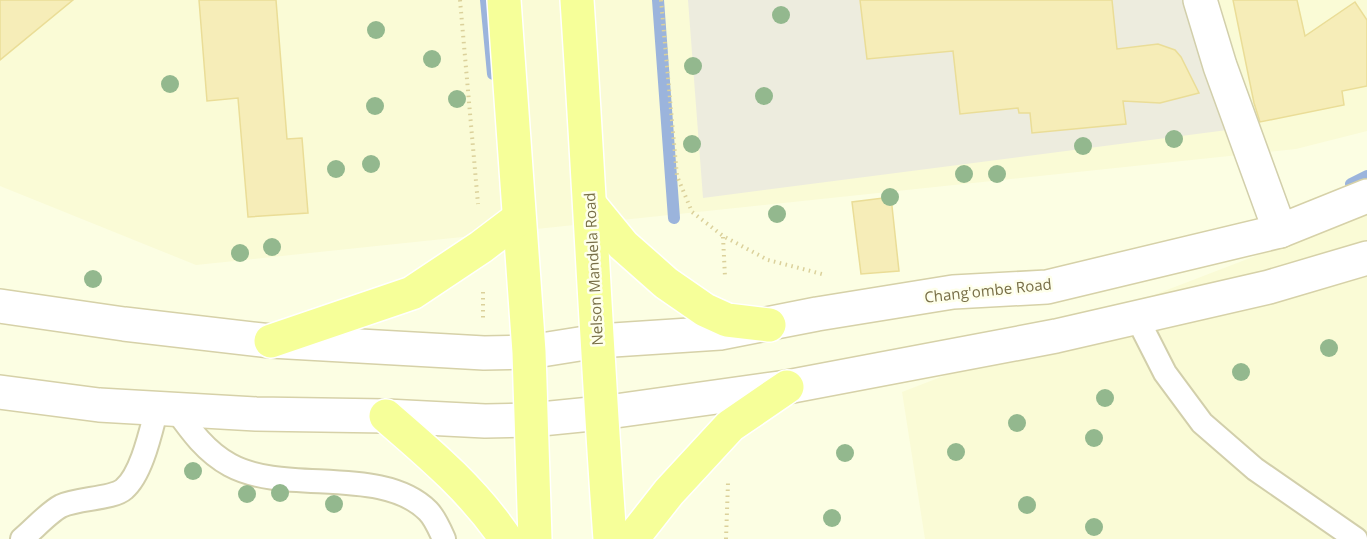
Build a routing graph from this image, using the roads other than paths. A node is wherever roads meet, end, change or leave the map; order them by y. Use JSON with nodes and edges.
{"nodes":[{"id":1,"x":504,"y":0,"type":"edge"},
{"id":2,"x":577,"y":0,"type":"edge"},
{"id":3,"x":1200,"y":0,"type":"edge"},
{"id":4,"x":1367,"y":196,"type":"edge"},
{"id":5,"x":591,"y":206,"type":"junction"},
{"id":6,"x":518,"y":219,"type":"junction"},
{"id":7,"x":1280,"y":231,"type":"junction"},
{"id":8,"x":1367,"y":258,"type":"edge"},
{"id":9,"x":0,"y":306,"type":"edge"},
{"id":10,"x":1137,"y":318,"type":"junction"},
{"id":11,"x":769,"y":325,"type":"junction"},
{"id":12,"x":271,"y":341,"type":"junction"},
{"id":13,"x":598,"y":342,"type":"junction"},
{"id":14,"x":529,"y":352,"type":"junction"},
{"id":15,"x":787,"y":387,"type":"junction"},
{"id":16,"x":0,"y":392,"type":"edge"},
{"id":17,"x":167,"y":409,"type":"junction"},
{"id":18,"x":601,"y":413,"type":"junction"},
{"id":19,"x":386,"y":416,"type":"junction"},
{"id":20,"x":531,"y":420,"type":"junction"},
{"id":21,"x":22,"y":539,"type":"edge"},
{"id":22,"x":444,"y":539,"type":"edge"},
{"id":23,"x":506,"y":539,"type":"edge"},
{"id":24,"x":535,"y":539,"type":"edge"},
{"id":25,"x":610,"y":539,"type":"edge"},
{"id":26,"x":632,"y":539,"type":"edge"},
{"id":27,"x":1356,"y":539,"type":"edge"}],
"edges":[{"from":1,"to":6,"type":"main road"},
{"from":2,"to":5,"type":"main road","name":"Nelson Mandela Road"},
{"from":3,"to":7,"type":"street"},
{"from":4,"to":7,"type":"street","name":"Chang'ombe Road"},
{"from":5,"to":11,"type":"main road"},
{"from":5,"to":13,"type":"main road","name":"Nelson Mandela Road"},
{"from":6,"to":12,"type":"main road"},
{"from":6,"to":14,"type":"main road"},
{"from":7,"to":11,"type":"street","name":"Chang'ombe Road"},
{"from":8,"to":10,"type":"street"},
{"from":9,"to":12,"type":"street","name":"Chang'ombe Road"},
{"from":10,"to":15,"type":"street"},
{"from":10,"to":27,"type":"lane"},
{"from":11,"to":13,"type":"street","name":"Chang'ombe Road"},
{"from":12,"to":14,"type":"street","name":"Chang'ombe Road"},
{"from":13,"to":14,"type":"street","name":"Chang'ombe Road"},
{"from":13,"to":18,"type":"main road","name":"Nelson Mandela Road"},
{"from":14,"to":20,"type":"main road"},
{"from":15,"to":18,"type":"street"},
{"from":15,"to":26,"type":"main road"},
{"from":16,"to":17,"type":"street"},
{"from":17,"to":19,"type":"street"},
{"from":17,"to":21,"type":"lane"},
{"from":17,"to":22,"type":"lane"},
{"from":18,"to":20,"type":"street"},
{"from":18,"to":25,"type":"main road","name":"Nelson Mandela Road"},
{"from":19,"to":20,"type":"street"},
{"from":19,"to":23,"type":"main road"},
{"from":20,"to":24,"type":"main road"}]}
